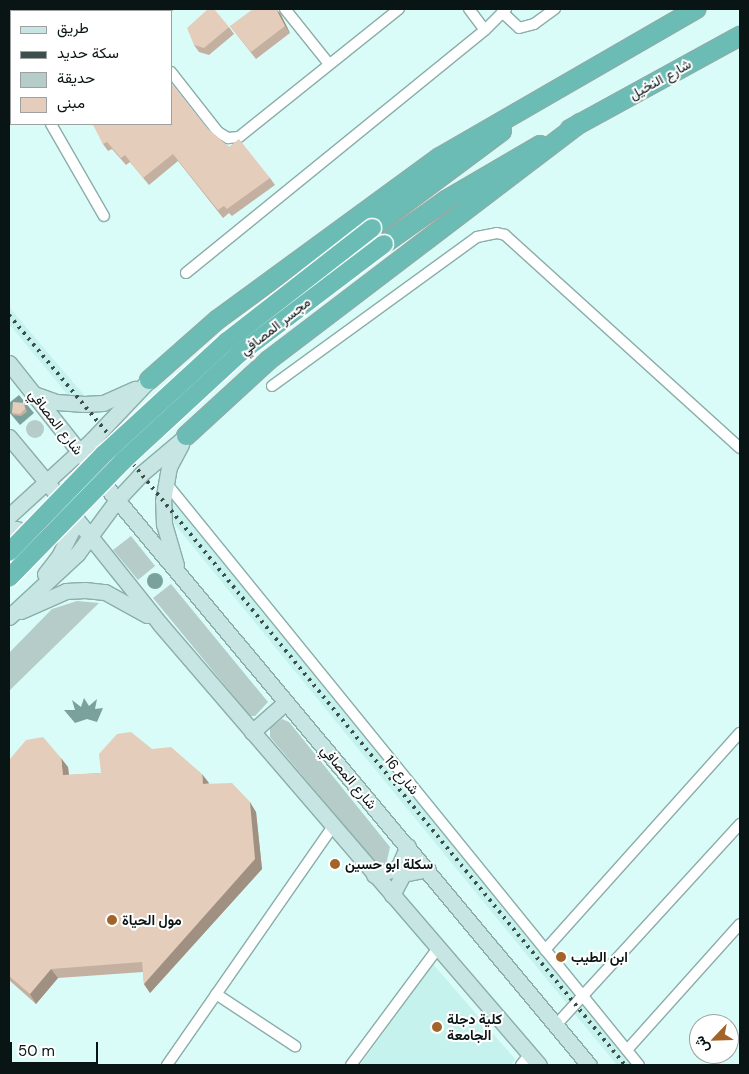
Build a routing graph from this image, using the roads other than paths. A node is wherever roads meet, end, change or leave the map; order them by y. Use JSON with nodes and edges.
{"nodes":[{"id":1,"x":285,"y":9,"type":"edge"},
{"id":2,"x":399,"y":9,"type":"edge"},
{"id":3,"x":469,"y":9,"type":"edge"},
{"id":4,"x":555,"y":9,"type":"edge"},
{"id":5,"x":696,"y":9,"type":"edge"},
{"id":6,"x":504,"y":10,"type":"edge"},
{"id":7,"x":485,"y":30,"type":"junction"},
{"id":8,"x":740,"y":36,"type":"edge"},
{"id":9,"x":329,"y":64,"type":"junction"},
{"id":10,"x":172,"y":73,"type":"edge"},
{"id":11,"x":556,"y":90,"type":"junction"},
{"id":12,"x":580,"y":124,"type":"junction"},
{"id":13,"x":52,"y":125,"type":"edge"},
{"id":14,"x":104,"y":216,"type":"dead end"},
{"id":15,"x":186,"y":273,"type":"dead end"},
{"id":16,"x":9,"y":362,"type":"edge"},
{"id":17,"x":144,"y":385,"type":"junction"},
{"id":18,"x":272,"y":386,"type":"dead end"},
{"id":19,"x":34,"y":394,"type":"junction"},
{"id":20,"x":133,"y":413,"type":"dead end"},
{"id":21,"x":9,"y":437,"type":"edge"},
{"id":22,"x":181,"y":440,"type":"junction"},
{"id":23,"x":154,"y":444,"type":"dead end"},
{"id":24,"x":740,"y":448,"type":"edge"},
{"id":25,"x":81,"y":458,"type":"junction"},
{"id":26,"x":166,"y":483,"type":"junction"},
{"id":27,"x":50,"y":486,"type":"junction"},
{"id":28,"x":112,"y":494,"type":"junction"},
{"id":29,"x":9,"y":516,"type":"edge"},
{"id":30,"x":92,"y":538,"type":"junction"},
{"id":31,"x":9,"y":552,"type":"edge"},
{"id":32,"x":44,"y":554,"type":"dead end"},
{"id":33,"x":9,"y":578,"type":"edge"},
{"id":34,"x":182,"y":578,"type":"junction"},
{"id":35,"x":35,"y":587,"type":"junction"},
{"id":36,"x":25,"y":600,"type":"junction"},
{"id":37,"x":9,"y":617,"type":"edge"},
{"id":38,"x":160,"y":624,"type":"junction"},
{"id":39,"x":286,"y":702,"type":"junction"},
{"id":40,"x":252,"y":732,"type":"junction"},
{"id":41,"x":740,"y":733,"type":"edge"},
{"id":42,"x":740,"y":824,"type":"edge"},
{"id":43,"x":332,"y":826,"type":"junction"},
{"id":44,"x":408,"y":846,"type":"junction"},
{"id":45,"x":428,"y":869,"type":"junction"},
{"id":46,"x":374,"y":874,"type":"junction"},
{"id":47,"x":392,"y":895,"type":"junction"},
{"id":48,"x":740,"y":924,"type":"edge"},
{"id":49,"x":437,"y":949,"type":"junction"},
{"id":50,"x":545,"y":950,"type":"junction"},
{"id":51,"x":216,"y":994,"type":"junction"},
{"id":52,"x":583,"y":996,"type":"junction"},
{"id":53,"x":556,"y":1025,"type":"junction"},
{"id":54,"x":294,"y":1046,"type":"dead end"},
{"id":55,"x":627,"y":1050,"type":"junction"},
{"id":56,"x":530,"y":1061,"type":"edge"},
{"id":57,"x":171,"y":1064,"type":"edge"},
{"id":58,"x":352,"y":1065,"type":"edge"},
{"id":59,"x":589,"y":1065,"type":"edge"},
{"id":60,"x":640,"y":1065,"type":"edge"}],
"edges":[{"from":1,"to":9,"type":"street"},
{"from":2,"to":9,"type":"street"},
{"from":3,"to":7,"type":"street"},
{"from":4,"to":6,"type":"street"},
{"from":5,"to":11,"type":"highway"},
{"from":6,"to":7,"type":"street"},
{"from":7,"to":15,"type":"street"},
{"from":8,"to":12,"type":"highway","name":"شارع النخيل"},
{"from":9,"to":10,"type":"street"},
{"from":11,"to":17,"type":"highway"},
{"from":11,"to":31,"type":"highway","name":"مجسر المصافي","bridge":true},
{"from":12,"to":22,"type":"highway"},
{"from":12,"to":33,"type":"highway","name":"مجسر المصافي","bridge":true},
{"from":13,"to":14,"type":"street"},
{"from":16,"to":19,"type":"main road","name":"شارع المصافي"},
{"from":17,"to":19,"type":"main road"},
{"from":17,"to":20,"type":"main road"},
{"from":17,"to":25,"type":"main road"},
{"from":18,"to":24,"type":"street"},
{"from":19,"to":25,"type":"main road","name":"شارع المصافي"},
{"from":21,"to":27,"type":"main road"},
{"from":22,"to":23,"type":"main road"},
{"from":22,"to":26,"type":"main road"},
{"from":22,"to":28,"type":"main road"},
{"from":25,"to":27,"type":"main road"},
{"from":26,"to":34,"type":"main road"},
{"from":26,"to":50,"type":"street","name":"شارع 16"},
{"from":27,"to":29,"type":"main road"},
{"from":28,"to":30,"type":"main road"},
{"from":28,"to":34,"type":"main road","name":"شارع المصافي"},
{"from":30,"to":35,"type":"main road"},
{"from":30,"to":36,"type":"main road"},
{"from":30,"to":38,"type":"main road"},
{"from":32,"to":35,"type":"main road"},
{"from":34,"to":39,"type":"main road","name":"شارع المصافي"},
{"from":35,"to":36,"type":"main road"},
{"from":36,"to":37,"type":"main road"},
{"from":37,"to":38,"type":"main road"},
{"from":38,"to":40,"type":"main road"},
{"from":39,"to":40,"type":"main road"},
{"from":39,"to":44,"type":"main road","name":"شارع المصافي"},
{"from":40,"to":43,"type":"main road"},
{"from":41,"to":50,"type":"street"},
{"from":42,"to":52,"type":"street"},
{"from":43,"to":46,"type":"main road"},
{"from":43,"to":51,"type":"street"},
{"from":44,"to":45,"type":"main road","name":"شارع المصافي"},
{"from":44,"to":46,"type":"main road"},
{"from":45,"to":47,"type":"main road"},
{"from":45,"to":53,"type":"main road","name":"شارع المصافي"},
{"from":46,"to":47,"type":"main road"},
{"from":47,"to":49,"type":"main road"},
{"from":48,"to":55,"type":"street"},
{"from":49,"to":56,"type":"main road"},
{"from":49,"to":58,"type":"street"},
{"from":50,"to":52,"type":"street","name":"شارع 16"},
{"from":51,"to":54,"type":"street"},
{"from":51,"to":57,"type":"street"},
{"from":52,"to":53,"type":"street"},
{"from":52,"to":55,"type":"street","name":"شارع 16"},
{"from":53,"to":59,"type":"main road","name":"شارع المصافي"},
{"from":55,"to":60,"type":"street","name":"شارع 16"}]}
